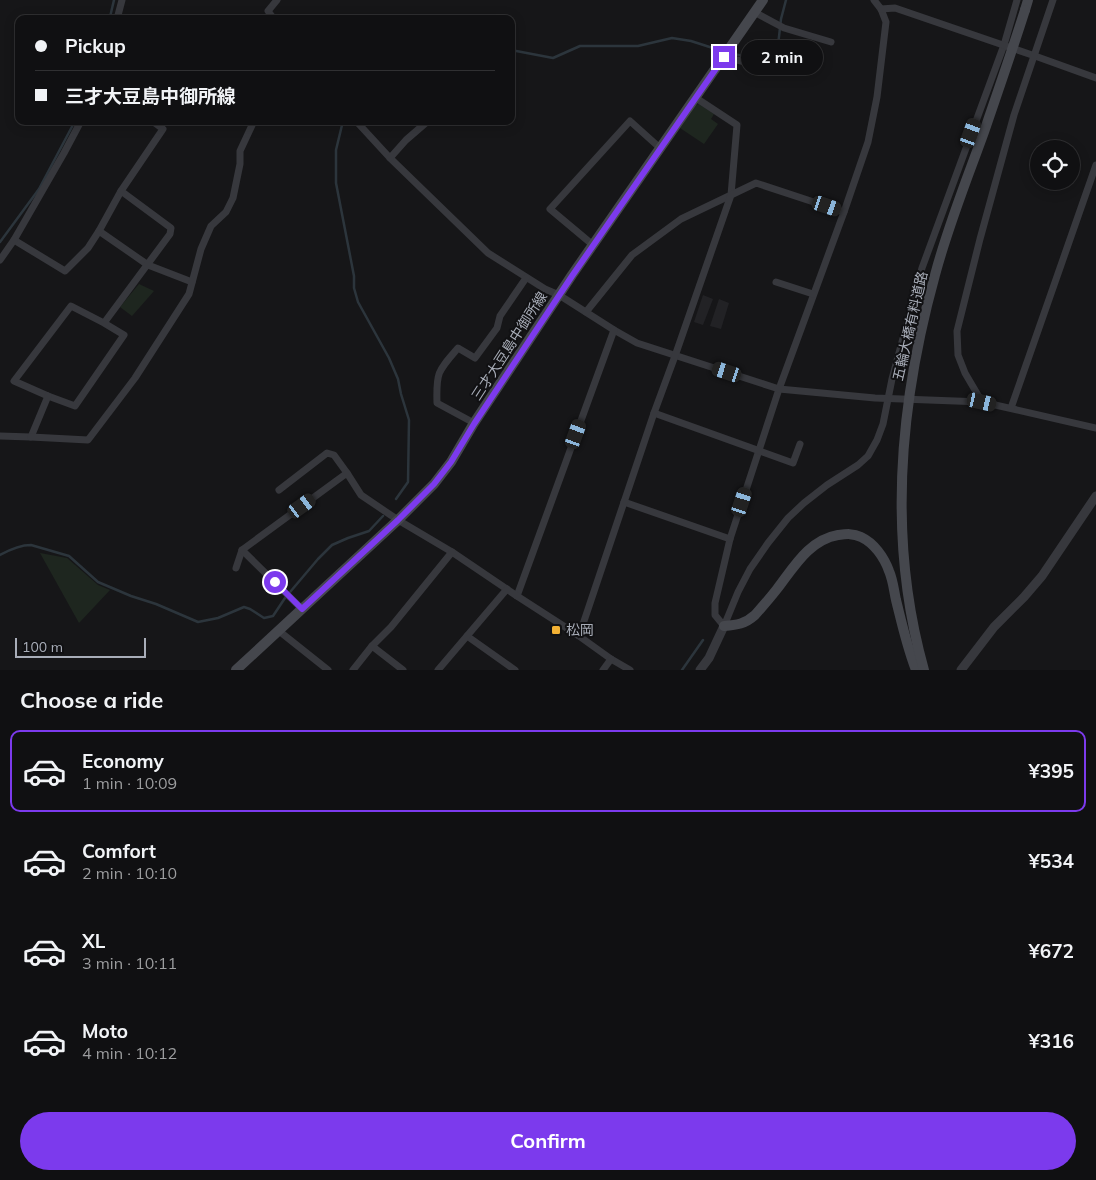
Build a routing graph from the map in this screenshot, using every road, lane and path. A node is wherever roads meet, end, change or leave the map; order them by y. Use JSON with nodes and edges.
{"nodes":[{"id":1,"x":122,"y":0,"type":"edge"},
{"id":2,"x":277,"y":0,"type":"edge"},
{"id":3,"x":763,"y":0,"type":"edge"},
{"id":4,"x":874,"y":0,"type":"edge"},
{"id":5,"x":1017,"y":0,"type":"edge"},
{"id":6,"x":1053,"y":0,"type":"edge"},
{"id":7,"x":1026,"y":5,"type":"edge"},
{"id":8,"x":881,"y":9,"type":"junction"},
{"id":9,"x":754,"y":12,"type":"junction"},
{"id":10,"x":119,"y":15,"type":"edge"},
{"id":11,"x":271,"y":15,"type":"edge"},
{"id":12,"x":831,"y":42,"type":"dead end"},
{"id":13,"x":1004,"y":45,"type":"junction"},
{"id":14,"x":1035,"y":56,"type":"junction"},
{"id":15,"x":724,"y":57,"type":"junction"},
{"id":16,"x":775,"y":69,"type":"dead end"},
{"id":17,"x":1096,"y":78,"type":"edge"},
{"id":18,"x":696,"y":98,"type":"junction"},
{"id":19,"x":79,"y":125,"type":"edge"},
{"id":20,"x":158,"y":125,"type":"edge"},
{"id":21,"x":252,"y":125,"type":"edge"},
{"id":22,"x":360,"y":125,"type":"edge"},
{"id":23,"x":423,"y":125,"type":"edge"},
{"id":24,"x":660,"y":148,"type":"junction"},
{"id":25,"x":390,"y":158,"type":"junction"},
{"id":26,"x":1096,"y":165,"type":"edge"},
{"id":27,"x":121,"y":191,"type":"junction"},
{"id":28,"x":731,"y":195,"type":"junction"},
{"id":29,"x":844,"y":212,"type":"junction"},
{"id":30,"x":99,"y":231,"type":"junction"},
{"id":31,"x":14,"y":240,"type":"junction"},
{"id":32,"x":593,"y":245,"type":"junction"},
{"id":33,"x":0,"y":260,"type":"edge"},
{"id":34,"x":148,"y":265,"type":"junction"},
{"id":35,"x":526,"y":278,"type":"junction"},
{"id":36,"x":192,"y":282,"type":"junction"},
{"id":37,"x":776,"y":282,"type":"dead end"},
{"id":38,"x":814,"y":294,"type":"junction"},
{"id":39,"x":559,"y":295,"type":"junction"},
{"id":40,"x":586,"y":312,"type":"junction"},
{"id":41,"x":104,"y":323,"type":"junction"},
{"id":42,"x":614,"y":330,"type":"junction"},
{"id":43,"x":676,"y":356,"type":"junction"},
{"id":44,"x":779,"y":389,"type":"junction"},
{"id":45,"x":48,"y":396,"type":"junction"},
{"id":46,"x":889,"y":398,"type":"junction"},
{"id":47,"x":982,"y":402,"type":"junction"},
{"id":48,"x":1011,"y":408,"type":"junction"},
{"id":49,"x":654,"y":413,"type":"junction"},
{"id":50,"x":474,"y":424,"type":"junction"},
{"id":51,"x":1096,"y":428,"type":"edge"},
{"id":52,"x":0,"y":436,"type":"edge"},
{"id":53,"x":31,"y":437,"type":"junction"},
{"id":54,"x":800,"y":444,"type":"dead end"},
{"id":55,"x":758,"y":451,"type":"junction"},
{"id":56,"x":347,"y":473,"type":"junction"},
{"id":57,"x":279,"y":490,"type":"dead end"},
{"id":58,"x":1096,"y":496,"type":"edge"},
{"id":59,"x":624,"y":502,"type":"junction"},
{"id":60,"x":398,"y":520,"type":"junction"},
{"id":61,"x":730,"y":539,"type":"junction"},
{"id":62,"x":242,"y":550,"type":"junction"},
{"id":63,"x":452,"y":552,"type":"junction"},
{"id":64,"x":236,"y":568,"type":"dead end"},
{"id":65,"x":507,"y":589,"type":"junction"},
{"id":66,"x":517,"y":596,"type":"junction"},
{"id":67,"x":302,"y":609,"type":"junction"},
{"id":68,"x":724,"y":626,"type":"junction"},
{"id":69,"x":279,"y":631,"type":"junction"},
{"id":70,"x":467,"y":636,"type":"junction"},
{"id":71,"x":579,"y":636,"type":"junction"},
{"id":72,"x":372,"y":646,"type":"junction"},
{"id":73,"x":611,"y":659,"type":"junction"},
{"id":74,"x":236,"y":670,"type":"edge"},
{"id":75,"x":328,"y":670,"type":"edge"},
{"id":76,"x":353,"y":670,"type":"edge"},
{"id":77,"x":403,"y":670,"type":"edge"},
{"id":78,"x":438,"y":670,"type":"edge"},
{"id":79,"x":515,"y":670,"type":"edge"},
{"id":80,"x":603,"y":670,"type":"edge"},
{"id":81,"x":630,"y":670,"type":"edge"},
{"id":82,"x":700,"y":670,"type":"edge"},
{"id":83,"x":916,"y":670,"type":"edge"},
{"id":84,"x":924,"y":670,"type":"edge"},
{"id":85,"x":961,"y":670,"type":"edge"}],
"edges":[{"from":1,"to":10,"type":"street"},
{"from":2,"to":11,"type":"street"},
{"from":3,"to":9,"type":"main road","name":"三才大豆島中御所線"},
{"from":4,"to":8,"type":"street"},
{"from":5,"to":13,"type":"street"},
{"from":6,"to":14,"type":"street"},
{"from":7,"to":84,"type":"main road","name":"五輪大橋有料道路","bridge":true},
{"from":8,"to":13,"type":"street"},
{"from":8,"to":29,"type":"street"},
{"from":9,"to":12,"type":"street"},
{"from":9,"to":15,"type":"main road","name":"三才大豆島中御所線"},
{"from":13,"to":14,"type":"street"},
{"from":13,"to":46,"type":"street"},
{"from":14,"to":17,"type":"street"},
{"from":14,"to":47,"type":"street"},
{"from":15,"to":16,"type":"street"},
{"from":15,"to":18,"type":"main road","name":"三才大豆島中御所線"},
{"from":18,"to":24,"type":"main road","name":"三才大豆島中御所線"},
{"from":18,"to":28,"type":"street"},
{"from":19,"to":31,"type":"street"},
{"from":20,"to":27,"type":"street"},
{"from":21,"to":36,"type":"street"},
{"from":22,"to":25,"type":"street"},
{"from":23,"to":25,"type":"street"},
{"from":24,"to":32,"type":"main road","name":"三才大豆島中御所線"},
{"from":24,"to":32,"type":"street"},
{"from":25,"to":35,"type":"street"},
{"from":26,"to":48,"type":"street"},
{"from":27,"to":30,"type":"street"},
{"from":27,"to":34,"type":"street"},
{"from":28,"to":29,"type":"street"},
{"from":28,"to":40,"type":"street"},
{"from":28,"to":43,"type":"street"},
{"from":29,"to":38,"type":"street"},
{"from":30,"to":31,"type":"street"},
{"from":30,"to":34,"type":"street"},
{"from":31,"to":33,"type":"street"},
{"from":32,"to":39,"type":"main road","name":"三才大豆島中御所線"},
{"from":34,"to":36,"type":"street"},
{"from":34,"to":41,"type":"street"},
{"from":35,"to":39,"type":"street"},
{"from":35,"to":50,"type":"street"},
{"from":36,"to":53,"type":"street"},
{"from":37,"to":38,"type":"street"},
{"from":38,"to":44,"type":"street"},
{"from":39,"to":40,"type":"street"},
{"from":39,"to":50,"type":"main road","name":"三才大豆島中御所線"},
{"from":40,"to":42,"type":"street"},
{"from":41,"to":45,"type":"street"},
{"from":41,"to":45,"type":"street"},
{"from":42,"to":43,"type":"street"},
{"from":42,"to":66,"type":"street"},
{"from":43,"to":44,"type":"street"},
{"from":43,"to":49,"type":"street"},
{"from":44,"to":46,"type":"street"},
{"from":44,"to":55,"type":"street"},
{"from":45,"to":53,"type":"street"},
{"from":46,"to":47,"type":"street"},
{"from":46,"to":68,"type":"street"},
{"from":47,"to":48,"type":"street"},
{"from":48,"to":51,"type":"street"},
{"from":49,"to":55,"type":"street"},
{"from":49,"to":59,"type":"street"},
{"from":50,"to":60,"type":"main road","name":"三才大豆島中御所線"},
{"from":52,"to":53,"type":"street"},
{"from":54,"to":55,"type":"street"},
{"from":55,"to":61,"type":"street"},
{"from":56,"to":57,"type":"street"},
{"from":56,"to":60,"type":"street"},
{"from":56,"to":62,"type":"street"},
{"from":58,"to":85,"type":"street"},
{"from":59,"to":61,"type":"street"},
{"from":59,"to":71,"type":"street"},
{"from":60,"to":63,"type":"street"},
{"from":60,"to":67,"type":"main road","name":"三才大豆島中御所線"},
{"from":61,"to":68,"type":"street"},
{"from":62,"to":64,"type":"street"},
{"from":62,"to":67,"type":"street"},
{"from":63,"to":65,"type":"street"},
{"from":63,"to":72,"type":"street"},
{"from":65,"to":66,"type":"street"},
{"from":65,"to":70,"type":"street"},
{"from":66,"to":71,"type":"street"},
{"from":67,"to":69,"type":"main road","name":"三才大豆島中御所線"},
{"from":68,"to":82,"type":"street"},
{"from":68,"to":83,"type":"main road"},
{"from":69,"to":74,"type":"main road","name":"三才大豆島中御所線"},
{"from":69,"to":75,"type":"street"},
{"from":70,"to":78,"type":"street"},
{"from":70,"to":79,"type":"street"},
{"from":71,"to":73,"type":"street"},
{"from":72,"to":76,"type":"street"},
{"from":72,"to":77,"type":"street"},
{"from":73,"to":80,"type":"street"},
{"from":73,"to":81,"type":"street"}]}
